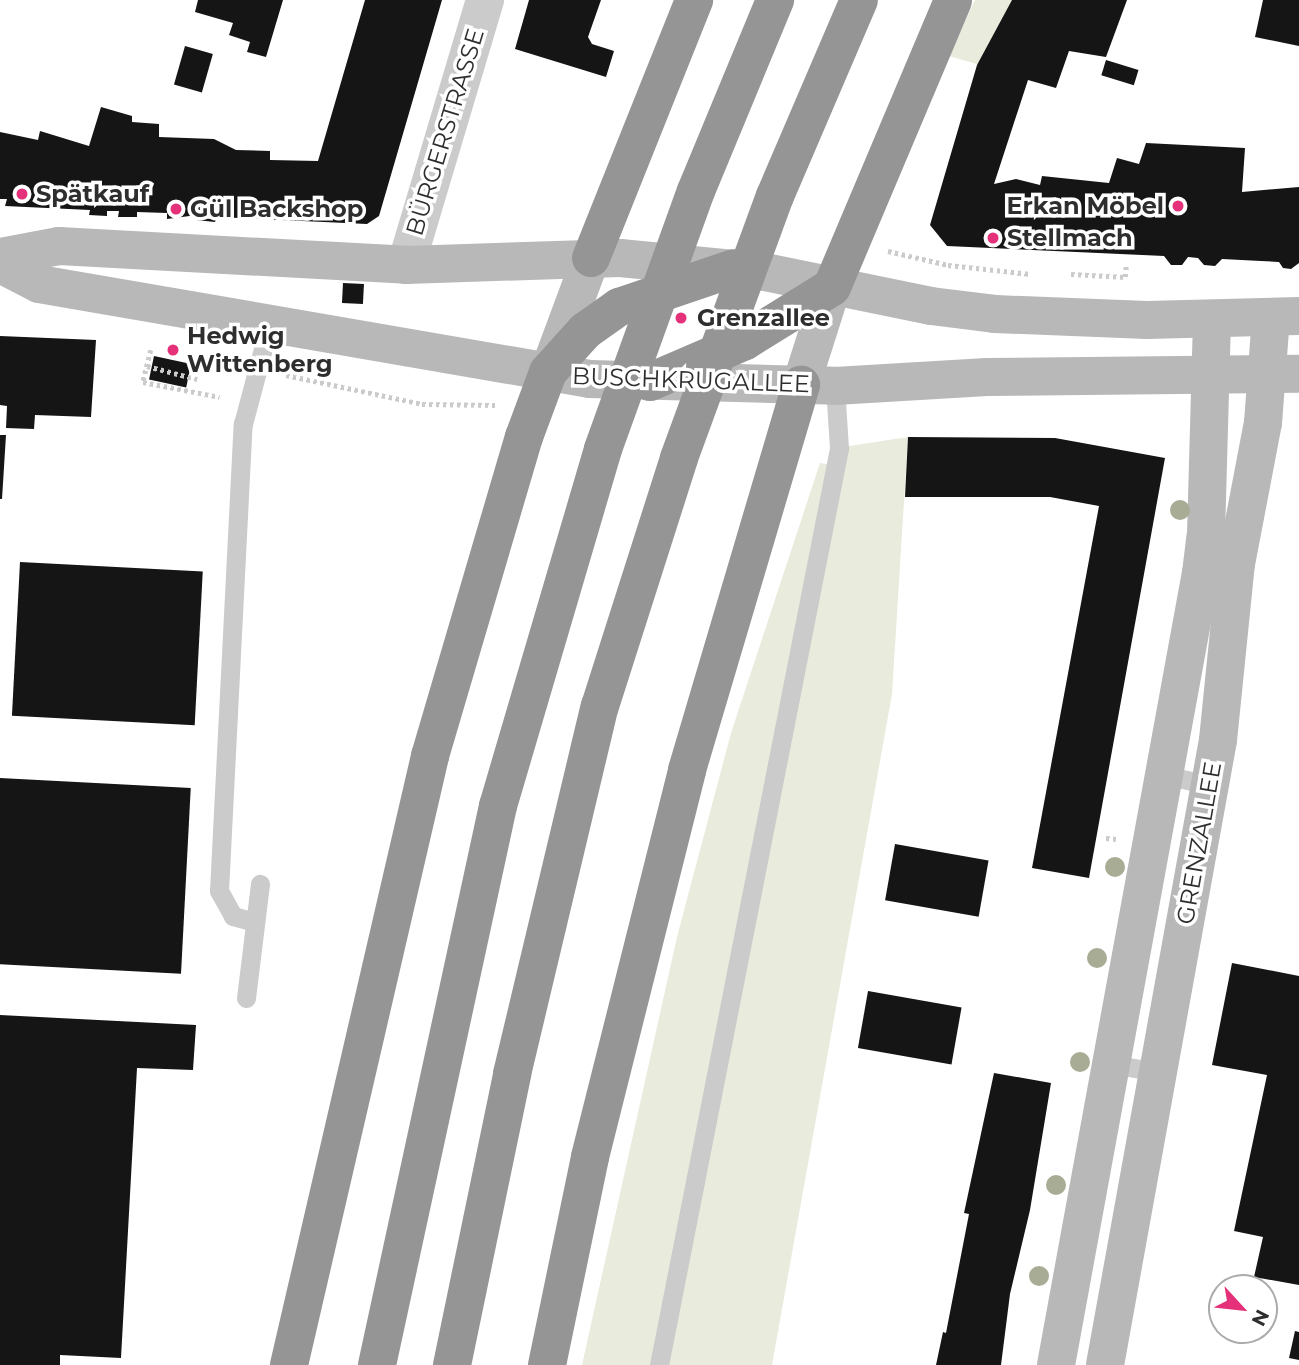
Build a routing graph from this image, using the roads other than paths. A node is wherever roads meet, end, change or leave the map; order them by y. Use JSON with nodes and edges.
{"nodes":[{"id":1,"x":485,"y":0,"type":"edge"},
{"id":2,"x":694,"y":0,"type":"edge"},
{"id":3,"x":775,"y":0,"type":"edge"},
{"id":4,"x":859,"y":0,"type":"edge"},
{"id":5,"x":953,"y":0,"type":"edge"},
{"id":6,"x":0,"y":257,"type":"edge"},
{"id":7,"x":591,"y":258,"type":"junction"},
{"id":8,"x":0,"y":264,"type":"edge"},
{"id":9,"x":406,"y":265,"type":"junction"},
{"id":10,"x":734,"y":268,"type":"junction"},
{"id":11,"x":832,"y":287,"type":"junction"},
{"id":12,"x":1285,"y":317,"type":"edge"},
{"id":13,"x":1212,"y":318,"type":"junction"},
{"id":14,"x":269,"y":326,"type":"junction"},
{"id":15,"x":548,"y":372,"type":"junction"},
{"id":16,"x":1283,"y":375,"type":"edge"},
{"id":17,"x":1210,"y":377,"type":"junction"},
{"id":18,"x":650,"y":382,"type":"junction"},
{"id":19,"x":818,"y":385,"type":"junction"},
{"id":20,"x":1180,"y":686,"type":"junction"},
{"id":21,"x":1224,"y":694,"type":"junction"},
{"id":22,"x":1164,"y":775,"type":"junction"},
{"id":23,"x":1210,"y":785,"type":"junction"},
{"id":24,"x":260,"y":884,"type":"dead end"},
{"id":25,"x":255,"y":922,"type":"junction"},
{"id":26,"x":246,"y":998,"type":"dead end"},
{"id":27,"x":1111,"y":1064,"type":"junction"},
{"id":28,"x":1158,"y":1072,"type":"junction"},
{"id":29,"x":289,"y":1365,"type":"edge"},
{"id":30,"x":377,"y":1365,"type":"edge"},
{"id":31,"x":452,"y":1365,"type":"edge"},
{"id":32,"x":547,"y":1365,"type":"edge"},
{"id":33,"x":659,"y":1365,"type":"edge"},
{"id":34,"x":1056,"y":1365,"type":"edge"},
{"id":35,"x":1105,"y":1365,"type":"edge"}],
"edges":[{"from":1,"to":9,"type":"street","name":"BÜRGERSTRASSE"},
{"from":2,"to":7,"type":"highway"},
{"from":3,"to":30,"type":"highway","bridge":true},
{"from":4,"to":31,"type":"highway","bridge":true},
{"from":5,"to":11,"type":"highway"},
{"from":6,"to":9,"type":"main road"},
{"from":7,"to":9,"type":"main road"},
{"from":7,"to":10,"type":"main road"},
{"from":7,"to":15,"type":"main road"},
{"from":8,"to":14,"type":"main road","name":"BUSCHKRUGALLEE"},
{"from":10,"to":11,"type":"main road"},
{"from":10,"to":15,"type":"highway"},
{"from":11,"to":13,"type":"main road"},
{"from":11,"to":18,"type":"highway"},
{"from":11,"to":19,"type":"main road"},
{"from":12,"to":13,"type":"main road"},
{"from":12,"to":16,"type":"main road","name":"GRENZALLEE"},
{"from":13,"to":17,"type":"main road","name":"GRENZALLEE"},
{"from":14,"to":15,"type":"main road","name":"BUSCHKRUGALLEE"},
{"from":14,"to":25,"type":"lane"},
{"from":15,"to":18,"type":"main road","name":"BUSCHKRUGALLEE"},
{"from":15,"to":29,"type":"highway"},
{"from":16,"to":17,"type":"main road","name":"BUSCHKRUGALLEE"},
{"from":16,"to":21,"type":"main road","name":"GRENZALLEE"},
{"from":17,"to":19,"type":"main road","name":"BUSCHKRUGALLEE"},
{"from":17,"to":20,"type":"main road","name":"GRENZALLEE"},
{"from":18,"to":19,"type":"main road","name":"BUSCHKRUGALLEE"},
{"from":19,"to":32,"type":"highway"},
{"from":19,"to":33,"type":"lane"},
{"from":20,"to":21,"type":"lane"},
{"from":20,"to":22,"type":"main road","name":"GRENZALLEE"},
{"from":21,"to":23,"type":"main road","name":"GRENZALLEE"},
{"from":22,"to":23,"type":"lane"},
{"from":22,"to":27,"type":"main road","name":"GRENZALLEE"},
{"from":23,"to":28,"type":"main road","name":"GRENZALLEE"},
{"from":24,"to":25,"type":"lane"},
{"from":25,"to":26,"type":"lane"},
{"from":27,"to":28,"type":"lane"},
{"from":27,"to":34,"type":"main road","name":"GRENZALLEE"},
{"from":28,"to":35,"type":"main road","name":"GRENZALLEE"}]}
